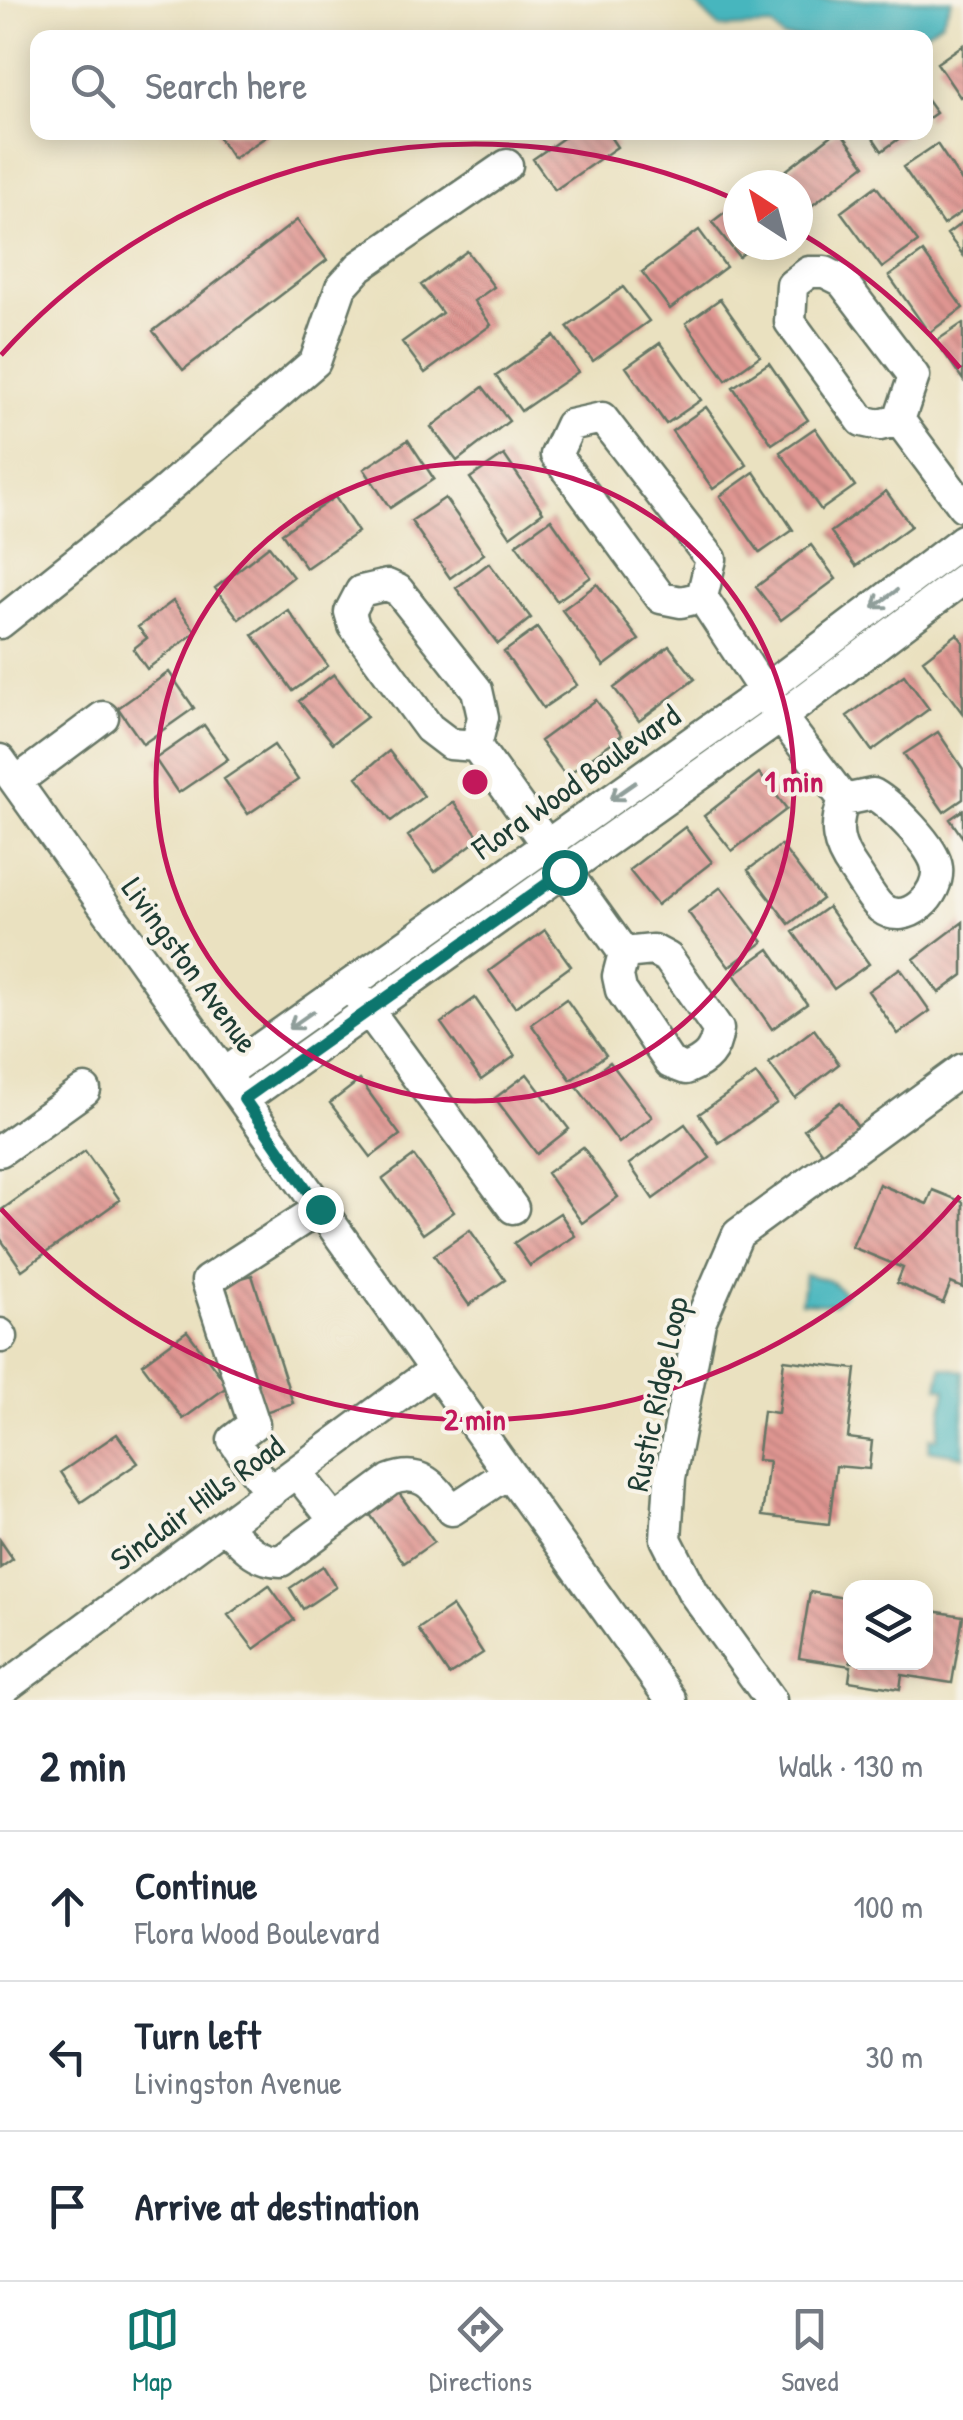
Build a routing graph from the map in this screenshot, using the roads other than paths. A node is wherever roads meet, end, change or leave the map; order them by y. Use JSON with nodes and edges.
{"nodes":[{"id":1,"x":508,"y":165,"type":"dead end"},
{"id":2,"x":900,"y":420,"type":"junction"},
{"id":3,"x":963,"y":506,"type":"edge"},
{"id":4,"x":963,"y":540,"type":"edge"},
{"id":5,"x":963,"y":579,"type":"edge"},
{"id":6,"x":702,"y":597,"type":"junction"},
{"id":7,"x":0,"y":623,"type":"edge"},
{"id":8,"x":764,"y":691,"type":"junction"},
{"id":9,"x":103,"y":717,"type":"dead end"},
{"id":10,"x":781,"y":717,"type":"junction"},
{"id":11,"x":476,"y":746,"type":"junction"},
{"id":12,"x":8,"y":771,"type":"edge"},
{"id":13,"x":844,"y":800,"type":"dead end"},
{"id":14,"x":546,"y":846,"type":"junction"},
{"id":15,"x":564,"y":872,"type":"junction"},
{"id":16,"x":624,"y":953,"type":"dead end"},
{"id":17,"x":351,"y":985,"type":"junction"},
{"id":18,"x":369,"y":1010,"type":"junction"},
{"id":19,"x":963,"y":1069,"type":"edge"},
{"id":20,"x":224,"y":1074,"type":"junction"},
{"id":21,"x":85,"y":1090,"type":"dead end"},
{"id":22,"x":244,"y":1099,"type":"junction"},
{"id":23,"x":0,"y":1151,"type":"edge"},
{"id":24,"x":513,"y":1208,"type":"dead end"},
{"id":25,"x":320,"y":1209,"type":"junction"},
{"id":26,"x":434,"y":1370,"type":"junction"},
{"id":27,"x":297,"y":1473,"type":"junction"},
{"id":28,"x":508,"y":1473,"type":"junction"},
{"id":29,"x":270,"y":1493,"type":"junction"},
{"id":30,"x":335,"y":1521,"type":"junction"},
{"id":31,"x":225,"y":1526,"type":"junction"},
{"id":32,"x":0,"y":1690,"type":"edge"},
{"id":33,"x":671,"y":1700,"type":"edge"},
{"id":34,"x":771,"y":1700,"type":"edge"}],
"edges":[{"from":1,"to":7,"type":"street"},
{"from":2,"to":2,"type":"street"},
{"from":2,"to":3,"type":"street"},
{"from":4,"to":8,"type":"street","name":"Flora Wood Boulevard","one_way":true},
{"from":5,"to":10,"type":"street","name":"Flora Wood Boulevard"},
{"from":6,"to":6,"type":"street"},
{"from":6,"to":8,"type":"street"},
{"from":8,"to":10,"type":"street"},
{"from":8,"to":14,"type":"street","name":"Flora Wood Boulevard","one_way":true},
{"from":9,"to":12,"type":"street"},
{"from":10,"to":13,"type":"street"},
{"from":10,"to":15,"type":"street","name":"Flora Wood Boulevard"},
{"from":11,"to":11,"type":"street"},
{"from":11,"to":14,"type":"street"},
{"from":12,"to":20,"type":"street","name":"Livingston Avenue"},
{"from":14,"to":15,"type":"street"},
{"from":14,"to":17,"type":"street","name":"Flora Wood Boulevard"},
{"from":15,"to":16,"type":"street"},
{"from":15,"to":18,"type":"street","name":"Flora Wood Boulevard"},
{"from":17,"to":18,"type":"street"},
{"from":17,"to":20,"type":"street","name":"Flora Wood Boulevard","one_way":true},
{"from":18,"to":22,"type":"street","name":"Flora Wood Boulevard"},
{"from":18,"to":24,"type":"street"},
{"from":19,"to":34,"type":"street","name":"Rustic Ridge Loop"},
{"from":20,"to":22,"type":"street","name":"Livingston Avenue"},
{"from":21,"to":23,"type":"street"},
{"from":22,"to":25,"type":"street","name":"Livingston Avenue"},
{"from":25,"to":26,"type":"street","name":"Livingston Avenue"},
{"from":25,"to":29,"type":"street"},
{"from":26,"to":27,"type":"street","name":"Sinclair Hills Road"},
{"from":26,"to":28,"type":"street","name":"Livingston Avenue"},
{"from":27,"to":29,"type":"street","name":"Sinclair Hills Road"},
{"from":27,"to":30,"type":"street"},
{"from":28,"to":30,"type":"street"},
{"from":28,"to":33,"type":"street","name":"Livingston Avenue"},
{"from":29,"to":31,"type":"street","name":"Sinclair Hills Road"},
{"from":30,"to":31,"type":"street"},
{"from":31,"to":32,"type":"street","name":"Sinclair Hills Road"}]}
